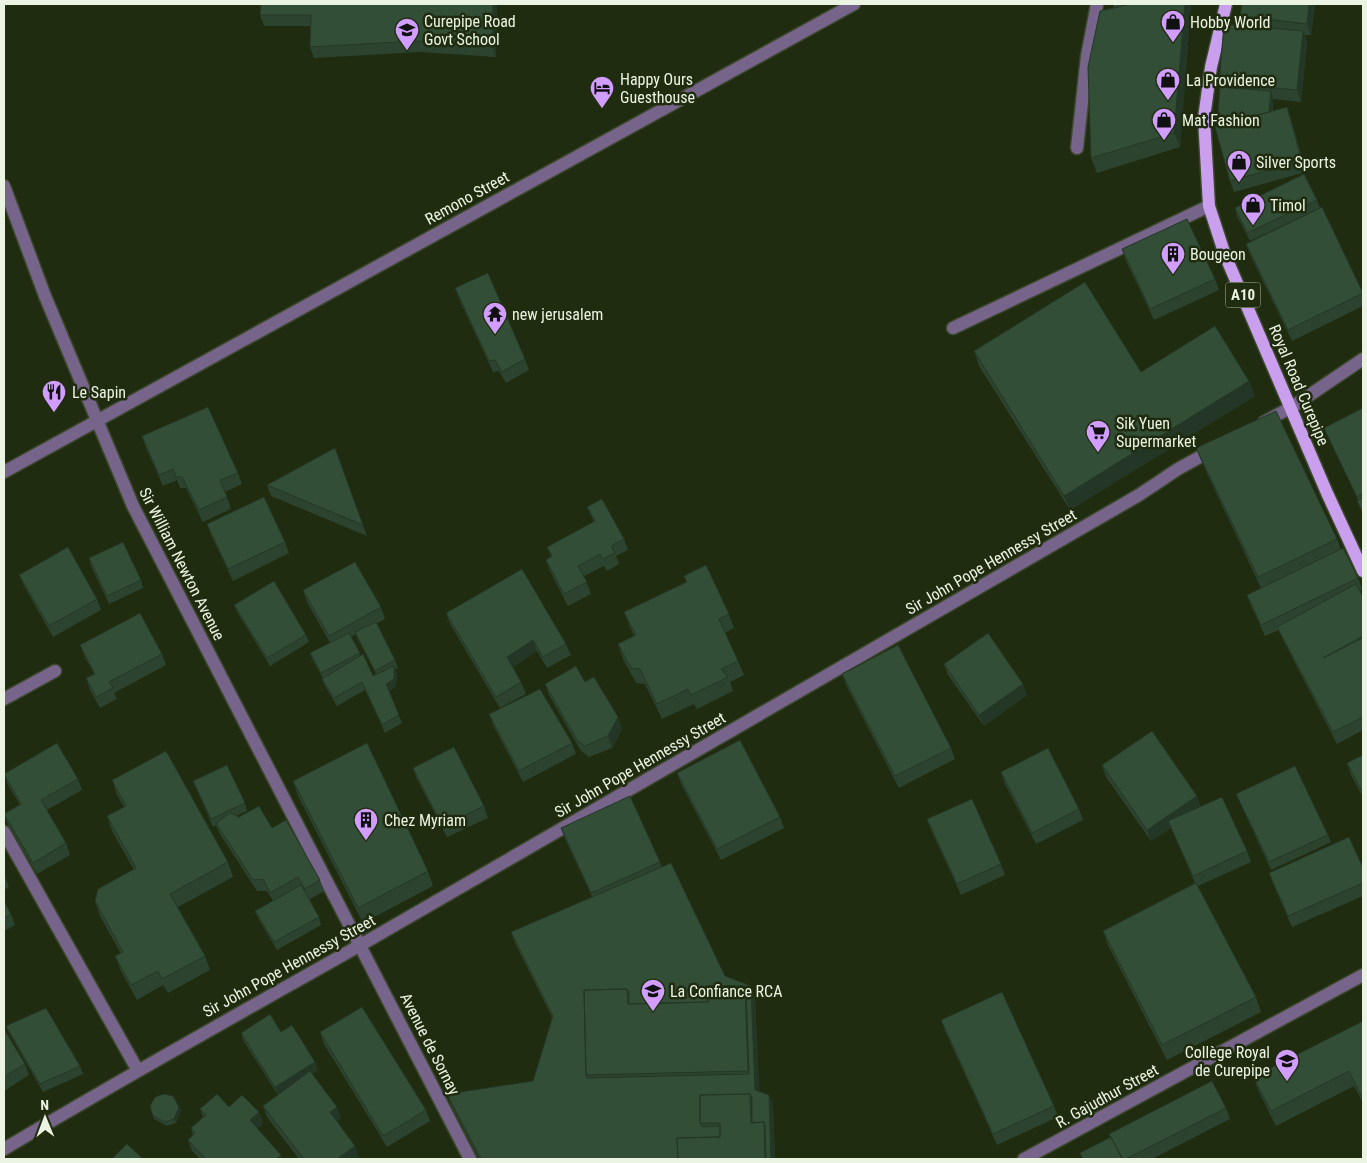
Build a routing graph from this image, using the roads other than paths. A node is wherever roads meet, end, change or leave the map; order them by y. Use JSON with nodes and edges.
{"nodes":[{"id":1,"x":854,"y":4,"type":"edge"},
{"id":2,"x":1097,"y":4,"type":"edge"},
{"id":3,"x":1226,"y":4,"type":"edge"},
{"id":4,"x":1077,"y":148,"type":"dead end"},
{"id":5,"x":4,"y":186,"type":"edge"},
{"id":6,"x":1209,"y":206,"type":"junction"},
{"id":7,"x":953,"y":328,"type":"dead end"},
{"id":8,"x":1363,"y":359,"type":"edge"},
{"id":9,"x":1292,"y":407,"type":"junction"},
{"id":10,"x":96,"y":422,"type":"junction"},
{"id":11,"x":1257,"y":426,"type":"edge"},
{"id":12,"x":1222,"y":445,"type":"edge"},
{"id":13,"x":4,"y":472,"type":"edge"},
{"id":14,"x":1363,"y":570,"type":"edge"},
{"id":15,"x":55,"y":671,"type":"dead end"},
{"id":16,"x":4,"y":698,"type":"edge"},
{"id":17,"x":4,"y":832,"type":"edge"},
{"id":18,"x":361,"y":944,"type":"junction"},
{"id":19,"x":1363,"y":975,"type":"edge"},
{"id":20,"x":137,"y":1069,"type":"junction"},
{"id":21,"x":4,"y":1149,"type":"edge"},
{"id":22,"x":470,"y":1159,"type":"edge"},
{"id":23,"x":1024,"y":1159,"type":"edge"}],
"edges":[{"from":1,"to":10,"type":"street","name":"Remono Street"},
{"from":2,"to":4,"type":"street"},
{"from":3,"to":6,"type":"main road","name":"Royal Road Curepipe","number":"A10"},
{"from":5,"to":10,"type":"street","name":"Sir William Newton Avenue"},
{"from":6,"to":7,"type":"street"},
{"from":6,"to":9,"type":"main road","name":"Royal Road Curepipe","number":"A10"},
{"from":8,"to":9,"type":"street"},
{"from":9,"to":11,"type":"street"},
{"from":9,"to":14,"type":"main road","name":"Royal Road Curepipe","number":"A10"},
{"from":10,"to":13,"type":"street","name":"Remono Street"},
{"from":10,"to":18,"type":"street","name":"Sir William Newton Avenue"},
{"from":12,"to":18,"type":"street","name":"Sir John Pope Hennessy Street"},
{"from":15,"to":16,"type":"street"},
{"from":17,"to":20,"type":"street"},
{"from":18,"to":20,"type":"street","name":"Sir John Pope Hennessy Street"},
{"from":18,"to":22,"type":"street","name":"Avenue de Sornay"},
{"from":19,"to":23,"type":"street","name":"R. Gajudhur Street"},
{"from":20,"to":21,"type":"street","name":"Sir John Pope Hennessy Street"}]}
